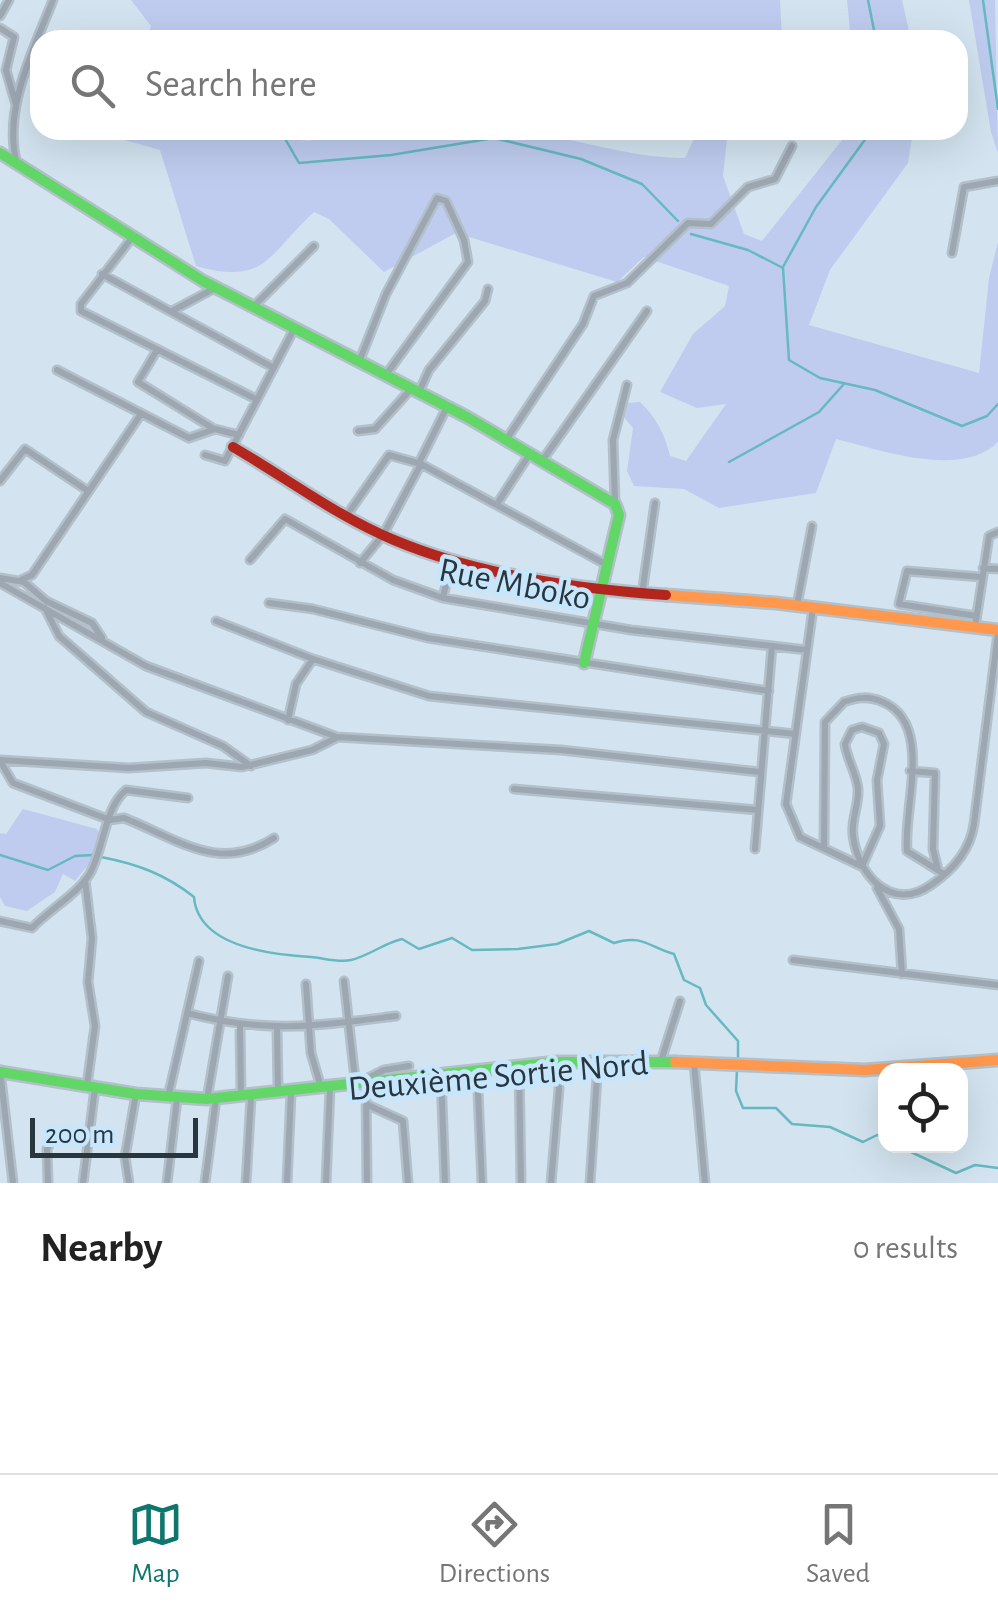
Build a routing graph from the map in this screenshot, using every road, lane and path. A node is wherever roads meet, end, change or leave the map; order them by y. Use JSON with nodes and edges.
{"nodes":[{"id":1,"x":9,"y":0,"type":"edge"},
{"id":2,"x":52,"y":0,"type":"edge"},
{"id":3,"x":0,"y":16,"type":"edge"},
{"id":4,"x":0,"y":28,"type":"edge"},
{"id":5,"x":41,"y":30,"type":"edge"},
{"id":6,"x":30,"y":60,"type":"edge"},
{"id":7,"x":17,"y":106,"type":"junction"},
{"id":8,"x":792,"y":146,"type":"dead end"},
{"id":9,"x":0,"y":153,"type":"edge"},
{"id":10,"x":17,"y":165,"type":"junction"},
{"id":11,"x":998,"y":181,"type":"edge"},
{"id":12,"x":131,"y":239,"type":"junction"},
{"id":13,"x":314,"y":246,"type":"dead end"},
{"id":14,"x":952,"y":253,"type":"dead end"},
{"id":15,"x":102,"y":274,"type":"junction"},
{"id":16,"x":217,"y":286,"type":"junction"},
{"id":17,"x":488,"y":289,"type":"dead end"},
{"id":18,"x":253,"y":306,"type":"junction"},
{"id":19,"x":647,"y":311,"type":"dead end"},
{"id":20,"x":171,"y":312,"type":"junction"},
{"id":21,"x":293,"y":331,"type":"junction"},
{"id":22,"x":157,"y":350,"type":"junction"},
{"id":23,"x":358,"y":363,"type":"junction"},
{"id":24,"x":272,"y":368,"type":"junction"},
{"id":25,"x":57,"y":370,"type":"dead end"},
{"id":26,"x":385,"y":376,"type":"junction"},
{"id":27,"x":627,"y":385,"type":"dead end"},
{"id":28,"x":415,"y":390,"type":"junction"},
{"id":29,"x":256,"y":399,"type":"junction"},
{"id":30,"x":446,"y":409,"type":"junction"},
{"id":31,"x":141,"y":414,"type":"junction"},
{"id":32,"x":215,"y":430,"type":"junction"},
{"id":33,"x":358,"y":431,"type":"dead end"},
{"id":34,"x":239,"y":435,"type":"junction"},
{"id":35,"x":506,"y":441,"type":"junction"},
{"id":36,"x":233,"y":448,"type":"junction"},
{"id":37,"x":205,"y":455,"type":"dead end"},
{"id":38,"x":529,"y":455,"type":"junction"},
{"id":39,"x":541,"y":462,"type":"junction"},
{"id":40,"x":420,"y":463,"type":"junction"},
{"id":41,"x":0,"y":481,"type":"edge"},
{"id":42,"x":88,"y":491,"type":"junction"},
{"id":43,"x":656,"y":502,"type":"dead end"},
{"id":44,"x":497,"y":504,"type":"junction"},
{"id":45,"x":615,"y":504,"type":"junction"},
{"id":46,"x":347,"y":516,"type":"junction"},
{"id":47,"x":812,"y":526,"type":"dead end"},
{"id":48,"x":998,"y":532,"type":"edge"},
{"id":49,"x":383,"y":535,"type":"junction"},
{"id":50,"x":250,"y":560,"type":"dead end"},
{"id":51,"x":451,"y":561,"type":"junction"},
{"id":52,"x":360,"y":563,"type":"junction"},
{"id":53,"x":607,"y":564,"type":"junction"},
{"id":54,"x":983,"y":568,"type":"junction"},
{"id":55,"x":998,"y":569,"type":"edge"},
{"id":56,"x":981,"y":577,"type":"junction"},
{"id":57,"x":21,"y":580,"type":"junction"},
{"id":58,"x":0,"y":581,"type":"edge"},
{"id":59,"x":601,"y":590,"type":"junction"},
{"id":60,"x":642,"y":594,"type":"junction"},
{"id":61,"x":444,"y":598,"type":"junction"},
{"id":62,"x":269,"y":603,"type":"dead end"},
{"id":63,"x":798,"y":605,"type":"junction"},
{"id":64,"x":45,"y":606,"type":"junction"},
{"id":65,"x":813,"y":608,"type":"junction"},
{"id":66,"x":216,"y":621,"type":"dead end"},
{"id":67,"x":976,"y":622,"type":"junction"},
{"id":68,"x":591,"y":624,"type":"junction"},
{"id":69,"x":998,"y":631,"type":"edge"},
{"id":70,"x":103,"y":640,"type":"junction"},
{"id":71,"x":772,"y":646,"type":"junction"},
{"id":72,"x":807,"y":650,"type":"junction"},
{"id":73,"x":313,"y":660,"type":"junction"},
{"id":74,"x":584,"y":663,"type":"junction"},
{"id":75,"x":769,"y":691,"type":"junction"},
{"id":76,"x":288,"y":720,"type":"junction"},
{"id":77,"x":766,"y":731,"type":"junction"},
{"id":78,"x":795,"y":734,"type":"junction"},
{"id":79,"x":337,"y":737,"type":"junction"},
{"id":80,"x":0,"y":761,"type":"edge"},
{"id":81,"x":251,"y":766,"type":"junction"},
{"id":82,"x":910,"y":771,"type":"junction"},
{"id":83,"x":758,"y":772,"type":"junction"},
{"id":84,"x":514,"y":789,"type":"dead end"},
{"id":85,"x":188,"y":798,"type":"dead end"},
{"id":86,"x":758,"y":810,"type":"junction"},
{"id":87,"x":110,"y":820,"type":"junction"},
{"id":88,"x":274,"y":838,"type":"dead end"},
{"id":89,"x":856,"y":846,"type":"junction"},
{"id":90,"x":824,"y":848,"type":"junction"},
{"id":91,"x":867,"y":848,"type":"junction"},
{"id":92,"x":755,"y":849,"type":"dead end"},
{"id":93,"x":864,"y":866,"type":"junction"},
{"id":94,"x":941,"y":872,"type":"junction"},
{"id":95,"x":85,"y":880,"type":"junction"},
{"id":96,"x":873,"y":883,"type":"junction"},
{"id":97,"x":0,"y":921,"type":"edge"},
{"id":98,"x":793,"y":960,"type":"dead end"},
{"id":99,"x":199,"y":961,"type":"dead end"},
{"id":100,"x":902,"y":974,"type":"junction"},
{"id":101,"x":228,"y":976,"type":"dead end"},
{"id":102,"x":344,"y":981,"type":"dead end"},
{"id":103,"x":306,"y":984,"type":"dead end"},
{"id":104,"x":998,"y":985,"type":"edge"},
{"id":105,"x":680,"y":1001,"type":"dead end"},
{"id":106,"x":187,"y":1012,"type":"junction"},
{"id":107,"x":396,"y":1016,"type":"dead end"},
{"id":108,"x":217,"y":1021,"type":"junction"},
{"id":109,"x":347,"y":1021,"type":"junction"},
{"id":110,"x":240,"y":1027,"type":"junction"},
{"id":111,"x":277,"y":1028,"type":"junction"},
{"id":112,"x":309,"y":1029,"type":"junction"},
{"id":113,"x":598,"y":1060,"type":"junction"},
{"id":114,"x":998,"y":1060,"type":"edge"},
{"id":115,"x":661,"y":1061,"type":"junction"},
{"id":116,"x":557,"y":1062,"type":"junction"},
{"id":117,"x":694,"y":1062,"type":"junction"},
{"id":118,"x":409,"y":1066,"type":"dead end"},
{"id":119,"x":519,"y":1066,"type":"junction"},
{"id":120,"x":477,"y":1069,"type":"junction"},
{"id":121,"x":0,"y":1071,"type":"edge"},
{"id":122,"x":441,"y":1073,"type":"junction"},
{"id":123,"x":361,"y":1082,"type":"junction"},
{"id":124,"x":325,"y":1086,"type":"junction"},
{"id":125,"x":91,"y":1087,"type":"junction"},
{"id":126,"x":278,"y":1089,"type":"junction"},
{"id":127,"x":291,"y":1093,"type":"junction"},
{"id":128,"x":136,"y":1094,"type":"junction"},
{"id":129,"x":241,"y":1096,"type":"junction"},
{"id":130,"x":172,"y":1098,"type":"junction"},
{"id":131,"x":211,"y":1098,"type":"junction"},
{"id":132,"x":368,"y":1106,"type":"junction"},
{"id":133,"x":54,"y":1136,"type":"dead end"},
{"id":134,"x":13,"y":1183,"type":"edge"},
{"id":135,"x":48,"y":1183,"type":"edge"},
{"id":136,"x":83,"y":1183,"type":"edge"},
{"id":137,"x":129,"y":1183,"type":"edge"},
{"id":138,"x":167,"y":1183,"type":"edge"},
{"id":139,"x":205,"y":1183,"type":"edge"},
{"id":140,"x":246,"y":1183,"type":"edge"},
{"id":141,"x":287,"y":1183,"type":"edge"},
{"id":142,"x":326,"y":1183,"type":"edge"},
{"id":143,"x":366,"y":1183,"type":"edge"},
{"id":144,"x":408,"y":1183,"type":"edge"},
{"id":145,"x":445,"y":1183,"type":"edge"},
{"id":146,"x":482,"y":1183,"type":"edge"},
{"id":147,"x":521,"y":1183,"type":"edge"},
{"id":148,"x":551,"y":1183,"type":"edge"},
{"id":149,"x":590,"y":1183,"type":"edge"},
{"id":150,"x":705,"y":1183,"type":"edge"}],
"edges":[{"from":1,"to":3,"type":"street"},
{"from":2,"to":5,"type":"street"},
{"from":4,"to":7,"type":"street"},
{"from":6,"to":7,"type":"street"},
{"from":7,"to":10,"type":"street"},
{"from":8,"to":35,"type":"street"},
{"from":9,"to":10,"type":"street"},
{"from":10,"to":12,"type":"street"},
{"from":11,"to":14,"type":"street"},
{"from":12,"to":15,"type":"street"},
{"from":12,"to":16,"type":"street"},
{"from":13,"to":18,"type":"street"},
{"from":15,"to":20,"type":"street"},
{"from":15,"to":22,"type":"street"},
{"from":16,"to":18,"type":"street"},
{"from":16,"to":20,"type":"street"},
{"from":17,"to":28,"type":"street"},
{"from":18,"to":21,"type":"street"},
{"from":19,"to":39,"type":"street"},
{"from":20,"to":24,"type":"street"},
{"from":21,"to":23,"type":"street"},
{"from":21,"to":24,"type":"street"},
{"from":22,"to":29,"type":"street"},
{"from":22,"to":32,"type":"street"},
{"from":23,"to":26,"type":"street"},
{"from":23,"to":26,"type":"street"},
{"from":24,"to":29,"type":"street"},
{"from":25,"to":31,"type":"street"},
{"from":26,"to":28,"type":"street"},
{"from":27,"to":45,"type":"street"},
{"from":28,"to":30,"type":"street"},
{"from":28,"to":33,"type":"street"},
{"from":29,"to":34,"type":"street"},
{"from":30,"to":35,"type":"street"},
{"from":30,"to":40,"type":"street"},
{"from":31,"to":32,"type":"street"},
{"from":31,"to":42,"type":"street"},
{"from":32,"to":34,"type":"street"},
{"from":34,"to":36,"type":"street"},
{"from":35,"to":38,"type":"street"},
{"from":36,"to":37,"type":"street"},
{"from":36,"to":46,"type":"street"},
{"from":38,"to":39,"type":"street"},
{"from":38,"to":44,"type":"street"},
{"from":39,"to":45,"type":"street"},
{"from":40,"to":44,"type":"street"},
{"from":40,"to":46,"type":"street"},
{"from":40,"to":49,"type":"street"},
{"from":41,"to":42,"type":"street"},
{"from":42,"to":57,"type":"street"},
{"from":43,"to":60,"type":"street"},
{"from":44,"to":53,"type":"street"},
{"from":45,"to":53,"type":"street"},
{"from":46,"to":49,"type":"street"},
{"from":47,"to":63,"type":"street"},
{"from":48,"to":54,"type":"street"},
{"from":49,"to":51,"type":"street"},
{"from":49,"to":52,"type":"street"},
{"from":50,"to":52,"type":"street","name":"Rue Mboko"},
{"from":51,"to":59,"type":"street"},
{"from":51,"to":61,"type":"street"},
{"from":52,"to":61,"type":"street","name":"Rue Mboko"},
{"from":53,"to":59,"type":"street"},
{"from":54,"to":55,"type":"street"},
{"from":54,"to":56,"type":"street"},
{"from":56,"to":67,"type":"street"},
{"from":56,"to":67,"type":"street"},
{"from":57,"to":58,"type":"street"},
{"from":57,"to":70,"type":"street"},
{"from":58,"to":64,"type":"street"},
{"from":59,"to":60,"type":"street"},
{"from":59,"to":68,"type":"street"},
{"from":60,"to":63,"type":"street"},
{"from":61,"to":68,"type":"street","name":"Rue Mboko"},
{"from":62,"to":74,"type":"street"},
{"from":63,"to":65,"type":"street"},
{"from":64,"to":70,"type":"street"},
{"from":64,"to":81,"type":"street"},
{"from":65,"to":67,"type":"street"},
{"from":65,"to":72,"type":"street"},
{"from":66,"to":73,"type":"street"},
{"from":67,"to":69,"type":"street"},
{"from":68,"to":71,"type":"street","name":"Rue Mboko"},
{"from":68,"to":74,"type":"street"},
{"from":69,"to":94,"type":"street"},
{"from":70,"to":76,"type":"street"},
{"from":71,"to":72,"type":"street","name":"Rue Mboko"},
{"from":71,"to":75,"type":"street"},
{"from":72,"to":78,"type":"street"},
{"from":73,"to":76,"type":"street"},
{"from":73,"to":77,"type":"street"},
{"from":74,"to":75,"type":"street"},
{"from":75,"to":77,"type":"street"},
{"from":76,"to":79,"type":"street"},
{"from":77,"to":78,"type":"street"},
{"from":77,"to":83,"type":"street"},
{"from":78,"to":90,"type":"street"},
{"from":79,"to":81,"type":"street"},
{"from":79,"to":83,"type":"street"},
{"from":80,"to":81,"type":"street"},
{"from":80,"to":87,"type":"street"},
{"from":82,"to":90,"type":"street"},
{"from":82,"to":94,"type":"street"},
{"from":82,"to":94,"type":"street"},
{"from":83,"to":86,"type":"street"},
{"from":84,"to":86,"type":"street"},
{"from":85,"to":87,"type":"street"},
{"from":86,"to":92,"type":"street"},
{"from":87,"to":88,"type":"street"},
{"from":87,"to":95,"type":"street"},
{"from":89,"to":91,"type":"street"},
{"from":89,"to":91,"type":"street"},
{"from":89,"to":93,"type":"street"},
{"from":90,"to":93,"type":"street"},
{"from":91,"to":93,"type":"street"},
{"from":93,"to":96,"type":"street"},
{"from":94,"to":96,"type":"street"},
{"from":95,"to":97,"type":"street"},
{"from":95,"to":125,"type":"street"},
{"from":96,"to":100,"type":"street"},
{"from":98,"to":100,"type":"street"},
{"from":99,"to":106,"type":"street"},
{"from":100,"to":104,"type":"street"},
{"from":101,"to":108,"type":"street"},
{"from":102,"to":109,"type":"street"},
{"from":103,"to":112,"type":"street"},
{"from":105,"to":115,"type":"street"},
{"from":106,"to":108,"type":"street"},
{"from":106,"to":130,"type":"street"},
{"from":107,"to":109,"type":"street"},
{"from":108,"to":110,"type":"street"},
{"from":108,"to":131,"type":"street"},
{"from":109,"to":112,"type":"street"},
{"from":109,"to":123,"type":"street"},
{"from":110,"to":111,"type":"street"},
{"from":110,"to":129,"type":"street"},
{"from":111,"to":112,"type":"street"},
{"from":111,"to":126,"type":"street"},
{"from":112,"to":124,"type":"street"},
{"from":113,"to":115,"type":"street","name":"Deuxième Sortie Nord"},
{"from":113,"to":116,"type":"street","name":"Deuxième Sortie Nord"},
{"from":113,"to":149,"type":"street"},
{"from":114,"to":117,"type":"street","name":"Deuxième Sortie Nord"},
{"from":115,"to":117,"type":"street","name":"Deuxième Sortie Nord"},
{"from":116,"to":119,"type":"street","name":"Deuxième Sortie Nord"},
{"from":116,"to":148,"type":"street"},
{"from":117,"to":150,"type":"street"},
{"from":118,"to":123,"type":"street"},
{"from":119,"to":120,"type":"street","name":"Deuxième Sortie Nord"},
{"from":119,"to":147,"type":"street"},
{"from":120,"to":122,"type":"street","name":"Deuxième Sortie Nord"},
{"from":120,"to":146,"type":"street"},
{"from":121,"to":125,"type":"street","name":"Deuxième Sortie Nord"},
{"from":121,"to":134,"type":"street"},
{"from":122,"to":123,"type":"street","name":"Deuxième Sortie Nord"},
{"from":122,"to":145,"type":"street"},
{"from":123,"to":124,"type":"street","name":"Deuxième Sortie Nord"},
{"from":123,"to":132,"type":"street"},
{"from":124,"to":126,"type":"street"},
{"from":124,"to":127,"type":"street","name":"Deuxième Sortie Nord"},
{"from":124,"to":142,"type":"street"},
{"from":125,"to":128,"type":"street","name":"Deuxième Sortie Nord"},
{"from":125,"to":136,"type":"street"},
{"from":126,"to":129,"type":"street"},
{"from":127,"to":129,"type":"street","name":"Deuxième Sortie Nord"},
{"from":127,"to":141,"type":"street"},
{"from":128,"to":130,"type":"street","name":"Deuxième Sortie Nord"},
{"from":128,"to":137,"type":"street"},
{"from":129,"to":131,"type":"street","name":"Deuxième Sortie Nord"},
{"from":129,"to":140,"type":"street"},
{"from":130,"to":131,"type":"street","name":"Deuxième Sortie Nord"},
{"from":130,"to":138,"type":"street"},
{"from":131,"to":139,"type":"street"},
{"from":132,"to":143,"type":"street"},
{"from":132,"to":144,"type":"street"},
{"from":133,"to":135,"type":"street"}]}
